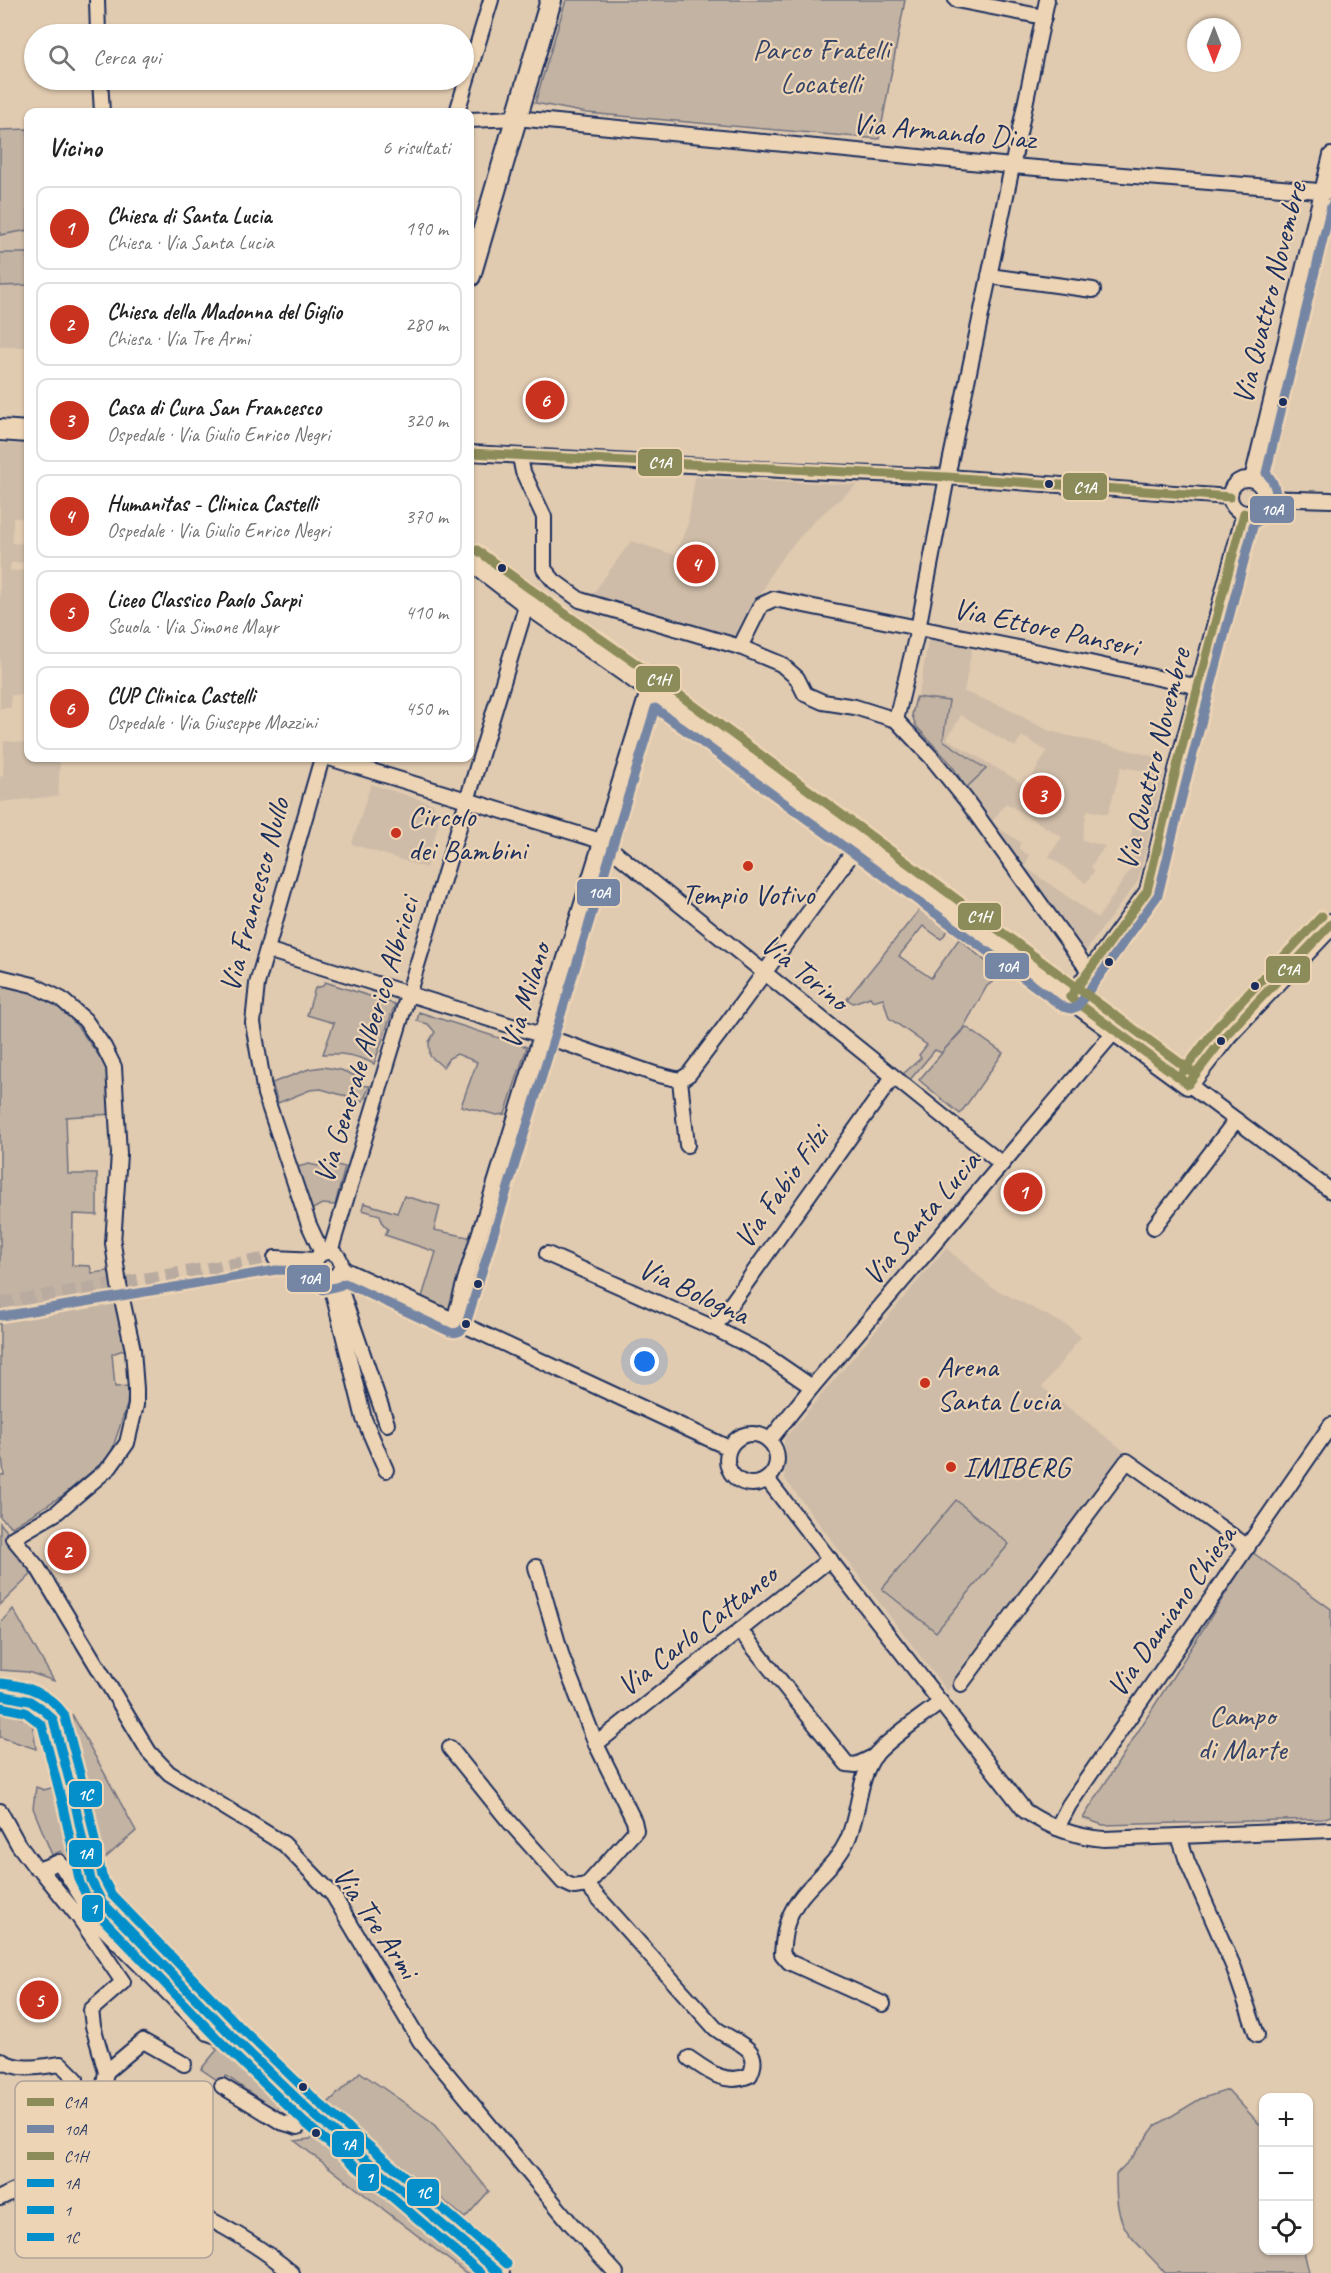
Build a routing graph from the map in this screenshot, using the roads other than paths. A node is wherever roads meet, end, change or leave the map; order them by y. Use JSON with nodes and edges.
{"nodes":[{"id":1,"x":97,"y":0,"type":"edge"},
{"id":2,"x":491,"y":0,"type":"edge"},
{"id":3,"x":551,"y":0,"type":"edge"},
{"id":4,"x":956,"y":0,"type":"edge"},
{"id":5,"x":1047,"y":0,"type":"edge"},
{"id":6,"x":1044,"y":17,"type":"junction"},
{"id":7,"x":98,"y":24,"type":"edge"},
{"id":8,"x":474,"y":56,"type":"edge"},
{"id":9,"x":101,"y":90,"type":"edge"},
{"id":10,"x":464,"y":90,"type":"edge"},
{"id":11,"x":102,"y":108,"type":"edge"},
{"id":12,"x":458,"y":108,"type":"edge"},
{"id":13,"x":516,"y":118,"type":"junction"},
{"id":14,"x":474,"y":120,"type":"edge"},
{"id":15,"x":1331,"y":155,"type":"edge"},
{"id":16,"x":1012,"y":166,"type":"junction"},
{"id":17,"x":1326,"y":191,"type":"edge"},
{"id":18,"x":474,"y":262,"type":"edge"},
{"id":19,"x":989,"y":276,"type":"junction"},
{"id":20,"x":1094,"y":290,"type":"dead end"},
{"id":21,"x":0,"y":430,"type":"edge"},
{"id":22,"x":24,"y":432,"type":"edge"},
{"id":23,"x":474,"y":453,"type":"edge"},
{"id":24,"x":520,"y":457,"type":"junction"},
{"id":25,"x":947,"y":477,"type":"junction"},
{"id":26,"x":1252,"y":479,"type":"junction"},
{"id":27,"x":1230,"y":497,"type":"junction"},
{"id":28,"x":1264,"y":498,"type":"junction"},
{"id":29,"x":1331,"y":500,"type":"edge"},
{"id":30,"x":1244,"y":513,"type":"junction"},
{"id":31,"x":474,"y":562,"type":"edge"},
{"id":32,"x":527,"y":603,"type":"junction"},
{"id":33,"x":918,"y":629,"type":"junction"},
{"id":34,"x":740,"y":647,"type":"junction"},
{"id":35,"x":1199,"y":687,"type":"junction"},
{"id":36,"x":650,"y":688,"type":"junction"},
{"id":37,"x":896,"y":720,"type":"junction"},
{"id":38,"x":321,"y":762,"type":"edge"},
{"id":39,"x":342,"y":762,"type":"edge"},
{"id":40,"x":467,"y":800,"type":"junction"},
{"id":41,"x":601,"y":841,"type":"junction"},
{"id":42,"x":859,"y":844,"type":"junction"},
{"id":43,"x":1331,"y":924,"type":"edge"},
{"id":44,"x":267,"y":950,"type":"junction"},
{"id":45,"x":1088,"y":970,"type":"junction"},
{"id":46,"x":764,"y":973,"type":"junction"},
{"id":47,"x":0,"y":977,"type":"edge"},
{"id":48,"x":408,"y":995,"type":"junction"},
{"id":49,"x":1070,"y":997,"type":"junction"},
{"id":50,"x":1115,"y":1030,"type":"junction"},
{"id":51,"x":541,"y":1035,"type":"junction"},
{"id":52,"x":892,"y":1078,"type":"junction"},
{"id":53,"x":680,"y":1080,"type":"junction"},
{"id":54,"x":1188,"y":1084,"type":"junction"},
{"id":55,"x":1236,"y":1120,"type":"junction"},
{"id":56,"x":687,"y":1145,"type":"dead end"},
{"id":57,"x":1002,"y":1164,"type":"junction"},
{"id":58,"x":1331,"y":1191,"type":"edge"},
{"id":59,"x":1154,"y":1227,"type":"dead end"},
{"id":60,"x":547,"y":1254,"type":"dead end"},
{"id":61,"x":323,"y":1255,"type":"junction"},
{"id":62,"x":275,"y":1258,"type":"tunnel mouth"},
{"id":63,"x":336,"y":1274,"type":"junction"},
{"id":64,"x":454,"y":1321,"type":"junction"},
{"id":65,"x":714,"y":1328,"type":"junction"},
{"id":66,"x":812,"y":1388,"type":"junction"},
{"id":67,"x":387,"y":1424,"type":"dead end"},
{"id":68,"x":1331,"y":1425,"type":"edge"},
{"id":69,"x":769,"y":1441,"type":"junction"},
{"id":70,"x":729,"y":1448,"type":"junction"},
{"id":71,"x":386,"y":1470,"type":"dead end"},
{"id":72,"x":767,"y":1479,"type":"junction"},
{"id":73,"x":1248,"y":1547,"type":"junction"},
{"id":74,"x":830,"y":1558,"type":"junction"},
{"id":75,"x":536,"y":1567,"type":"dead end"},
{"id":76,"x":746,"y":1638,"type":"dead end"},
{"id":77,"x":960,"y":1684,"type":"dead end"},
{"id":78,"x":0,"y":1695,"type":"edge"},
{"id":79,"x":941,"y":1702,"type":"junction"},
{"id":80,"x":596,"y":1743,"type":"junction"},
{"id":81,"x":450,"y":1748,"type":"dead end"},
{"id":82,"x":875,"y":1756,"type":"junction"},
{"id":83,"x":0,"y":1811,"type":"edge"},
{"id":84,"x":1057,"y":1828,"type":"junction"},
{"id":85,"x":1331,"y":1830,"type":"edge"},
{"id":86,"x":1179,"y":1836,"type":"junction"},
{"id":87,"x":35,"y":1867,"type":"dead end"},
{"id":88,"x":587,"y":1885,"type":"junction"},
{"id":89,"x":883,"y":2004,"type":"dead end"},
{"id":90,"x":231,"y":2035,"type":"junction"},
{"id":91,"x":1257,"y":2036,"type":"dead end"},
{"id":92,"x":689,"y":2058,"type":"dead end"},
{"id":93,"x":0,"y":2060,"type":"edge"},
{"id":94,"x":184,"y":2064,"type":"dead end"},
{"id":95,"x":106,"y":2072,"type":"junction"},
{"id":96,"x":76,"y":2081,"type":"edge"},
{"id":97,"x":104,"y":2081,"type":"edge"},
{"id":98,"x":222,"y":2086,"type":"dead end"},
{"id":99,"x":312,"y":2113,"type":"junction"},
{"id":100,"x":15,"y":2191,"type":"edge"},
{"id":101,"x":0,"y":2198,"type":"edge"},
{"id":102,"x":213,"y":2221,"type":"edge"},
{"id":103,"x":292,"y":2273,"type":"edge"},
{"id":104,"x":499,"y":2273,"type":"edge"},
{"id":105,"x":616,"y":2273,"type":"edge"}],
"edges":[{"from":1,"to":7,"type":"street"},
{"from":2,"to":8,"type":"street"},
{"from":3,"to":13,"type":"street"},
{"from":4,"to":6,"type":"street"},
{"from":5,"to":6,"type":"street"},
{"from":6,"to":16,"type":"street"},
{"from":9,"to":11,"type":"street"},
{"from":10,"to":12,"type":"street"},
{"from":13,"to":14,"type":"street","name":"Via Armando Diaz"},
{"from":13,"to":16,"type":"street","name":"Via Armando Diaz"},
{"from":13,"to":18,"type":"street"},
{"from":15,"to":17,"type":"street","name":"Via Quattro Novembre"},
{"from":16,"to":17,"type":"street","name":"Via Armando Diaz"},
{"from":16,"to":19,"type":"street"},
{"from":17,"to":26,"type":"street","name":"Via Quattro Novembre"},
{"from":19,"to":20,"type":"street"},
{"from":19,"to":25,"type":"street"},
{"from":21,"to":22,"type":"street"},
{"from":23,"to":24,"type":"street"},
{"from":24,"to":25,"type":"street"},
{"from":24,"to":34,"type":"street"},
{"from":25,"to":27,"type":"street"},
{"from":25,"to":33,"type":"street"},
{"from":26,"to":27,"type":"street"},
{"from":26,"to":28,"type":"street"},
{"from":27,"to":30,"type":"street"},
{"from":28,"to":29,"type":"street"},
{"from":28,"to":30,"type":"street"},
{"from":30,"to":35,"type":"street","name":"Via Quattro Novembre"},
{"from":31,"to":32,"type":"street"},
{"from":32,"to":36,"type":"street"},
{"from":32,"to":40,"type":"street","name":"Via Generale Alberico Albricci"},
{"from":33,"to":34,"type":"street","name":"Via Ettore Panseri"},
{"from":33,"to":35,"type":"street","name":"Via Ettore Panseri"},
{"from":33,"to":37,"type":"street"},
{"from":34,"to":37,"type":"street"},
{"from":35,"to":45,"type":"street","name":"Via Quattro Novembre"},
{"from":36,"to":41,"type":"street","name":"Via Milano"},
{"from":36,"to":42,"type":"street"},
{"from":37,"to":45,"type":"street"},
{"from":38,"to":44,"type":"street","name":"Via Francesco Nullo"},
{"from":39,"to":40,"type":"street","name":"Via Torino"},
{"from":40,"to":41,"type":"street","name":"Via Torino"},
{"from":40,"to":48,"type":"street","name":"Via Generale Alberico Albricci"},
{"from":41,"to":46,"type":"street","name":"Via Torino"},
{"from":41,"to":51,"type":"street","name":"Via Milano"},
{"from":42,"to":46,"type":"street"},
{"from":42,"to":49,"type":"street"},
{"from":43,"to":54,"type":"street"},
{"from":44,"to":48,"type":"street"},
{"from":44,"to":61,"type":"street","name":"Via Francesco Nullo"},
{"from":45,"to":49,"type":"street","name":"Via Quattro Novembre"},
{"from":46,"to":52,"type":"street","name":"Via Torino"},
{"from":46,"to":53,"type":"street"},
{"from":47,"to":105,"type":"street","name":"Via Tre Armi"},
{"from":48,"to":51,"type":"street"},
{"from":48,"to":61,"type":"street","name":"Via Generale Alberico Albricci"},
{"from":49,"to":50,"type":"street"},
{"from":50,"to":54,"type":"street"},
{"from":50,"to":57,"type":"street","name":"Via Santa Lucia"},
{"from":51,"to":53,"type":"street"},
{"from":51,"to":64,"type":"street","name":"Via Milano"},
{"from":52,"to":57,"type":"street","name":"Via Torino"},
{"from":52,"to":65,"type":"street","name":"Via Fabio Filzi"},
{"from":53,"to":56,"type":"street"},
{"from":54,"to":55,"type":"street"},
{"from":55,"to":58,"type":"street"},
{"from":55,"to":59,"type":"street"},
{"from":57,"to":66,"type":"street","name":"Via Santa Lucia"},
{"from":60,"to":65,"type":"street","name":"Via Bologna"},
{"from":61,"to":62,"type":"street"},
{"from":61,"to":63,"type":"street"},
{"from":61,"to":63,"type":"street"},
{"from":63,"to":64,"type":"street"},
{"from":63,"to":67,"type":"street"},
{"from":63,"to":71,"type":"street"},
{"from":64,"to":70,"type":"street"},
{"from":65,"to":66,"type":"street","name":"Via Bologna"},
{"from":66,"to":69,"type":"street","name":"Via Santa Lucia"},
{"from":68,"to":73,"type":"street","name":"Via Damiano Chiesa"},
{"from":69,"to":70,"type":"street"},
{"from":69,"to":72,"type":"street"},
{"from":70,"to":72,"type":"street"},
{"from":72,"to":74,"type":"street"},
{"from":73,"to":77,"type":"street"},
{"from":73,"to":84,"type":"street","name":"Via Damiano Chiesa"},
{"from":74,"to":79,"type":"street"},
{"from":74,"to":80,"type":"street","name":"Via Carlo Cattaneo"},
{"from":75,"to":80,"type":"street","name":"Via Carlo Cattaneo"},
{"from":76,"to":82,"type":"street"},
{"from":78,"to":90,"type":"street"},
{"from":79,"to":82,"type":"street"},
{"from":79,"to":84,"type":"street"},
{"from":80,"to":88,"type":"street","name":"Via Carlo Cattaneo"},
{"from":81,"to":88,"type":"street"},
{"from":82,"to":89,"type":"street"},
{"from":83,"to":87,"type":"street"},
{"from":84,"to":86,"type":"street"},
{"from":85,"to":86,"type":"street"},
{"from":86,"to":91,"type":"street"},
{"from":88,"to":92,"type":"street"},
{"from":90,"to":95,"type":"street"},
{"from":90,"to":99,"type":"street"},
{"from":93,"to":96,"type":"street"},
{"from":94,"to":95,"type":"street"},
{"from":95,"to":97,"type":"street"},
{"from":98,"to":99,"type":"street"},
{"from":99,"to":104,"type":"street"},
{"from":100,"to":101,"type":"street"},
{"from":102,"to":103,"type":"street"}]}
